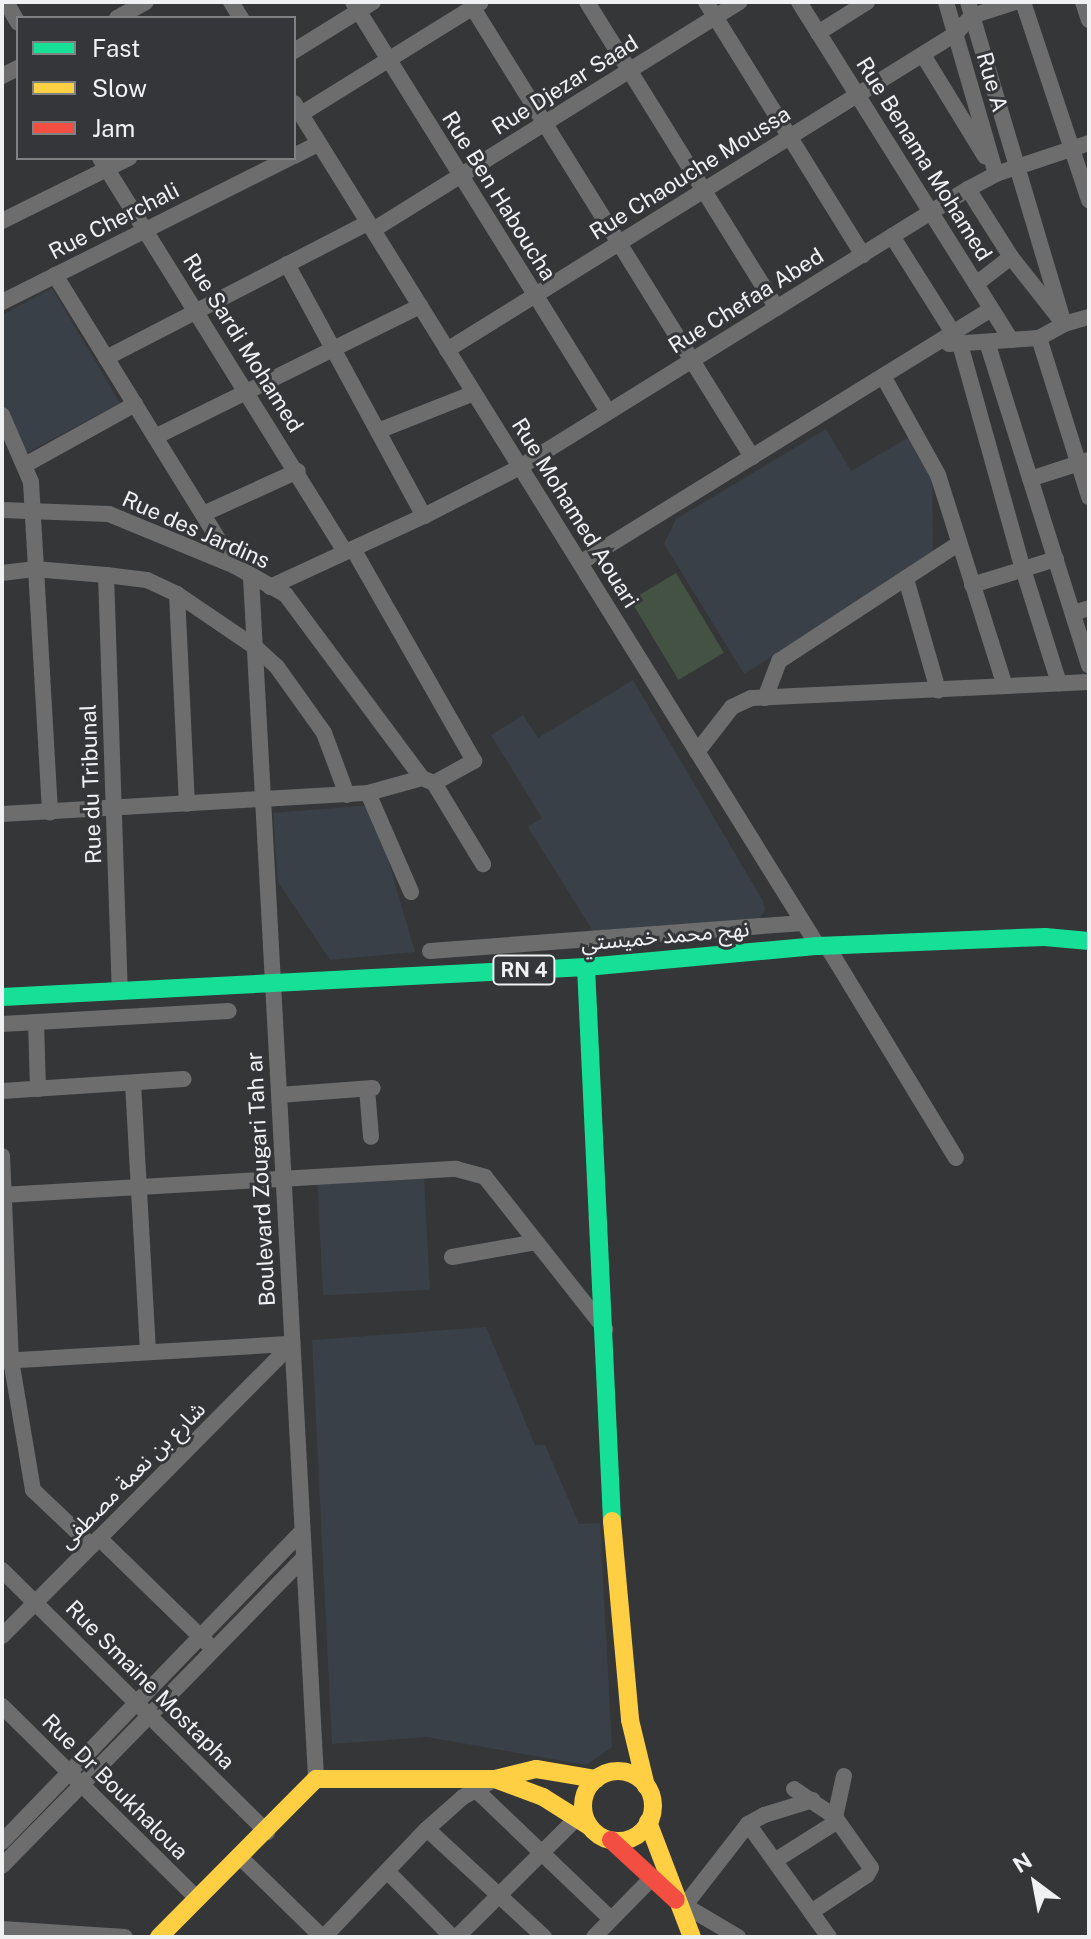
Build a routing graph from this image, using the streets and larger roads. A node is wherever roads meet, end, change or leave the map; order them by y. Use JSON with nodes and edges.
{"nodes":[{"id":1,"x":6,"y":2,"type":"edge"},
{"id":2,"x":146,"y":2,"type":"edge"},
{"id":3,"x":706,"y":2,"type":"edge"},
{"id":4,"x":740,"y":2,"type":"edge"},
{"id":5,"x":799,"y":2,"type":"edge"},
{"id":6,"x":867,"y":2,"type":"edge"},
{"id":7,"x":946,"y":2,"type":"edge"},
{"id":8,"x":1015,"y":2,"type":"edge"},
{"id":9,"x":1023,"y":2,"type":"edge"},
{"id":10,"x":1083,"y":2,"type":"edge"},
{"id":11,"x":590,"y":3,"type":"edge"},
{"id":12,"x":362,"y":5,"type":"edge"},
{"id":13,"x":477,"y":5,"type":"edge"},
{"id":14,"x":970,"y":9,"type":"edge"},
{"id":15,"x":122,"y":16,"type":"edge"},
{"id":16,"x":715,"y":17,"type":"junction"},
{"id":17,"x":16,"y":20,"type":"edge"},
{"id":18,"x":1089,"y":20,"type":"edge"},
{"id":19,"x":818,"y":33,"type":"junction"},
{"id":20,"x":955,"y":34,"type":"junction"},
{"id":21,"x":296,"y":50,"type":"edge"},
{"id":22,"x":923,"y":55,"type":"junction"},
{"id":23,"x":389,"y":60,"type":"junction"},
{"id":24,"x":630,"y":71,"type":"junction"},
{"id":25,"x":857,"y":95,"type":"junction"},
{"id":26,"x":298,"y":109,"type":"edge"},
{"id":27,"x":545,"y":124,"type":"junction"},
{"id":28,"x":790,"y":137,"type":"junction"},
{"id":29,"x":319,"y":143,"type":"junction"},
{"id":30,"x":1089,"y":143,"type":"edge"},
{"id":31,"x":1072,"y":149,"type":"junction"},
{"id":32,"x":296,"y":155,"type":"edge"},
{"id":33,"x":286,"y":160,"type":"edge"},
{"id":34,"x":104,"y":164,"type":"edge"},
{"id":35,"x":1017,"y":168,"type":"junction"},
{"id":36,"x":996,"y":174,"type":"junction"},
{"id":37,"x":461,"y":176,"type":"junction"},
{"id":38,"x":968,"y":189,"type":"junction"},
{"id":39,"x":704,"y":190,"type":"junction"},
{"id":40,"x":1089,"y":200,"type":"edge"},
{"id":41,"x":931,"y":212,"type":"junction"},
{"id":42,"x":2,"y":221,"type":"edge"},
{"id":43,"x":371,"y":226,"type":"junction"},
{"id":44,"x":146,"y":230,"type":"junction"},
{"id":45,"x":892,"y":236,"type":"junction"},
{"id":46,"x":619,"y":243,"type":"junction"},
{"id":47,"x":863,"y":255,"type":"junction"},
{"id":48,"x":1011,"y":257,"type":"junction"},
{"id":49,"x":287,"y":264,"type":"junction"},
{"id":50,"x":55,"y":275,"type":"junction"},
{"id":51,"x":976,"y":284,"type":"junction"},
{"id":52,"x":535,"y":295,"type":"junction"},
{"id":53,"x":2,"y":302,"type":"edge"},
{"id":54,"x":420,"y":306,"type":"junction"},
{"id":55,"x":777,"y":308,"type":"junction"},
{"id":56,"x":991,"y":309,"type":"junction"},
{"id":57,"x":197,"y":311,"type":"junction"},
{"id":58,"x":1089,"y":317,"type":"edge"},
{"id":59,"x":1064,"y":324,"type":"junction"},
{"id":60,"x":1039,"y":338,"type":"junction"},
{"id":61,"x":955,"y":339,"type":"junction"},
{"id":62,"x":1011,"y":340,"type":"junction"},
{"id":63,"x":987,"y":342,"type":"junction"},
{"id":64,"x":332,"y":349,"type":"junction"},
{"id":65,"x":447,"y":350,"type":"junction"},
{"id":66,"x":106,"y":358,"type":"junction"},
{"id":67,"x":692,"y":360,"type":"junction"},
{"id":68,"x":883,"y":376,"type":"junction"},
{"id":69,"x":247,"y":391,"type":"junction"},
{"id":70,"x":474,"y":393,"type":"junction"},
{"id":71,"x":135,"y":404,"type":"junction"},
{"id":72,"x":608,"y":412,"type":"junction"},
{"id":73,"x":2,"y":415,"type":"edge"},
{"id":74,"x":378,"y":431,"type":"junction"},
{"id":75,"x":155,"y":437,"type":"junction"},
{"id":76,"x":752,"y":457,"type":"junction"},
{"id":77,"x":1084,"y":462,"type":"edge"},
{"id":78,"x":25,"y":465,"type":"junction"},
{"id":79,"x":520,"y":467,"type":"junction"},
{"id":80,"x":298,"y":471,"type":"junction"},
{"id":81,"x":1030,"y":479,"type":"junction"},
{"id":82,"x":1089,"y":497,"type":"edge"},
{"id":83,"x":2,"y":510,"type":"edge"},
{"id":84,"x":34,"y":511,"type":"junction"},
{"id":85,"x":203,"y":514,"type":"junction"},
{"id":86,"x":424,"y":516,"type":"junction"},
{"id":87,"x":958,"y":544,"type":"junction"},
{"id":88,"x":349,"y":551,"type":"junction"},
{"id":89,"x":1056,"y":559,"type":"junction"},
{"id":90,"x":580,"y":563,"type":"junction"},
{"id":91,"x":235,"y":566,"type":"junction"},
{"id":92,"x":34,"y":569,"type":"junction"},
{"id":93,"x":1023,"y":569,"type":"junction"},
{"id":94,"x":2,"y":573,"type":"edge"},
{"id":95,"x":106,"y":575,"type":"junction"},
{"id":96,"x":251,"y":577,"type":"junction"},
{"id":97,"x":906,"y":579,"type":"junction"},
{"id":98,"x":972,"y":585,"type":"junction"},
{"id":99,"x":270,"y":587,"type":"junction"},
{"id":100,"x":177,"y":594,"type":"junction"},
{"id":101,"x":1081,"y":610,"type":"edge"},
{"id":102,"x":255,"y":647,"type":"junction"},
{"id":103,"x":1089,"y":665,"type":"edge"},
{"id":104,"x":1089,"y":682,"type":"edge"},
{"id":105,"x":1059,"y":683,"type":"junction"},
{"id":106,"x":1005,"y":686,"type":"junction"},
{"id":107,"x":938,"y":690,"type":"junction"},
{"id":108,"x":765,"y":698,"type":"junction"},
{"id":109,"x":697,"y":752,"type":"junction"},
{"id":110,"x":428,"y":780,"type":"junction"},
{"id":111,"x":368,"y":793,"type":"junction"},
{"id":112,"x":347,"y":795,"type":"junction"},
{"id":113,"x":263,"y":799,"type":"junction"},
{"id":114,"x":187,"y":804,"type":"junction"},
{"id":115,"x":115,"y":809,"type":"junction"},
{"id":116,"x":50,"y":812,"type":"junction"},
{"id":117,"x":2,"y":814,"type":"edge"},
{"id":118,"x":483,"y":864,"type":"dead end"},
{"id":119,"x":411,"y":892,"type":"dead end"},
{"id":120,"x":803,"y":923,"type":"junction"},
{"id":121,"x":1089,"y":928,"type":"edge"},
{"id":122,"x":1045,"y":937,"type":"junction"},
{"id":123,"x":1089,"y":941,"type":"edge"},
{"id":124,"x":823,"y":946,"type":"junction"},
{"id":125,"x":430,"y":951,"type":"dead end"},
{"id":126,"x":586,"y":967,"type":"junction"},
{"id":127,"x":273,"y":983,"type":"junction"},
{"id":128,"x":120,"y":992,"type":"junction"},
{"id":129,"x":2,"y":997,"type":"edge"},
{"id":130,"x":229,"y":1011,"type":"dead end"},
{"id":131,"x":36,"y":1022,"type":"junction"},
{"id":132,"x":2,"y":1024,"type":"edge"},
{"id":133,"x":184,"y":1079,"type":"dead end"},
{"id":134,"x":133,"y":1083,"type":"junction"},
{"id":135,"x":38,"y":1089,"type":"junction"},
{"id":136,"x":2,"y":1091,"type":"edge"},
{"id":137,"x":279,"y":1095,"type":"junction"},
{"id":138,"x":371,"y":1137,"type":"dead end"},
{"id":139,"x":2,"y":1156,"type":"edge"},
{"id":140,"x":956,"y":1158,"type":"dead end"},
{"id":141,"x":283,"y":1179,"type":"junction"},
{"id":142,"x":141,"y":1186,"type":"junction"},
{"id":143,"x":3,"y":1195,"type":"edge"},
{"id":144,"x":536,"y":1242,"type":"junction"},
{"id":145,"x":452,"y":1257,"type":"dead end"},
{"id":146,"x":606,"y":1330,"type":"junction"},
{"id":147,"x":292,"y":1344,"type":"junction"},
{"id":148,"x":148,"y":1352,"type":"junction"},
{"id":149,"x":7,"y":1360,"type":"edge"},
{"id":150,"x":302,"y":1531,"type":"junction"},
{"id":151,"x":96,"y":1542,"type":"junction"},
{"id":152,"x":304,"y":1558,"type":"junction"},
{"id":153,"x":2,"y":1570,"type":"edge"},
{"id":154,"x":35,"y":1603,"type":"junction"},
{"id":155,"x":2,"y":1636,"type":"edge"},
{"id":156,"x":201,"y":1636,"type":"junction"},
{"id":157,"x":213,"y":1649,"type":"junction"},
{"id":158,"x":2,"y":1706,"type":"edge"},
{"id":159,"x":142,"y":1708,"type":"junction"},
{"id":160,"x":630,"y":1720,"type":"junction"},
{"id":161,"x":621,"y":1771,"type":"junction"},
{"id":162,"x":844,"y":1776,"type":"dead end"},
{"id":163,"x":75,"y":1778,"type":"junction"},
{"id":164,"x":316,"y":1779,"type":"junction"},
{"id":165,"x":495,"y":1779,"type":"junction"},
{"id":166,"x":596,"y":1779,"type":"junction"},
{"id":167,"x":646,"y":1786,"type":"junction"},
{"id":168,"x":794,"y":1789,"type":"dead end"},
{"id":169,"x":476,"y":1790,"type":"junction"},
{"id":170,"x":813,"y":1800,"type":"junction"},
{"id":171,"x":836,"y":1819,"type":"junction"},
{"id":172,"x":583,"y":1822,"type":"junction"},
{"id":173,"x":648,"y":1822,"type":"junction"},
{"id":174,"x":748,"y":1824,"type":"junction"},
{"id":175,"x":427,"y":1829,"type":"junction"},
{"id":176,"x":267,"y":1832,"type":"junction"},
{"id":177,"x":611,"y":1840,"type":"junction"},
{"id":178,"x":6,"y":1842,"type":"edge"},
{"id":179,"x":543,"y":1851,"type":"junction"},
{"id":180,"x":240,"y":1857,"type":"junction"},
{"id":181,"x":776,"y":1860,"type":"junction"},
{"id":182,"x":2,"y":1866,"type":"edge"},
{"id":183,"x":387,"y":1871,"type":"junction"},
{"id":184,"x":651,"y":1879,"type":"junction"},
{"id":185,"x":500,"y":1893,"type":"junction"},
{"id":186,"x":198,"y":1899,"type":"junction"},
{"id":187,"x":681,"y":1903,"type":"junction"},
{"id":188,"x":811,"y":1912,"type":"junction"},
{"id":189,"x":611,"y":1919,"type":"junction"},
{"id":190,"x":2,"y":1929,"type":"edge"},
{"id":191,"x":822,"y":1934,"type":"edge"},
{"id":192,"x":125,"y":1937,"type":"edge"},
{"id":193,"x":159,"y":1937,"type":"edge"},
{"id":194,"x":323,"y":1937,"type":"edge"},
{"id":195,"x":455,"y":1937,"type":"edge"},
{"id":196,"x":544,"y":1937,"type":"edge"},
{"id":197,"x":594,"y":1937,"type":"edge"},
{"id":198,"x":692,"y":1937,"type":"edge"},
{"id":199,"x":738,"y":1937,"type":"edge"}],
"edges":[{"from":1,"to":17,"type":"street"},
{"from":2,"to":15,"type":"street"},
{"from":3,"to":16,"type":"street"},
{"from":4,"to":16,"type":"street","name":"Rue Djezar Saad"},
{"from":5,"to":19,"type":"street","name":"Rue Benama Mohamed"},
{"from":6,"to":19,"type":"street"},
{"from":7,"to":20,"type":"street","name":"Rue A"},
{"from":8,"to":14,"type":"street"},
{"from":9,"to":31,"type":"street"},
{"from":10,"to":18,"type":"street"},
{"from":11,"to":24,"type":"street"},
{"from":12,"to":21,"type":"street"},
{"from":12,"to":23,"type":"street","name":"Rue Ben Haboucha"},
{"from":13,"to":23,"type":"street"},
{"from":13,"to":27,"type":"street"},
{"from":14,"to":20,"type":"street","name":"Rue Chaouche Moussa"},
{"from":14,"to":35,"type":"street"},
{"from":16,"to":24,"type":"street","name":"Rue Djezar Saad"},
{"from":16,"to":28,"type":"street"},
{"from":19,"to":25,"type":"street","name":"Rue Benama Mohamed"},
{"from":20,"to":22,"type":"street","name":"Rue Chaouche Moussa"},
{"from":20,"to":36,"type":"street","name":"Rue A"},
{"from":22,"to":25,"type":"street","name":"Rue Chaouche Moussa"},
{"from":22,"to":36,"type":"street"},
{"from":23,"to":26,"type":"street"},
{"from":23,"to":37,"type":"street","name":"Rue Ben Haboucha"},
{"from":24,"to":27,"type":"street","name":"Rue Djezar Saad"},
{"from":24,"to":39,"type":"street"},
{"from":25,"to":28,"type":"street","name":"Rue Chaouche Moussa"},
{"from":25,"to":41,"type":"street","name":"Rue Benama Mohamed"},
{"from":26,"to":29,"type":"street","name":"Rue Mohamed Aouari"},
{"from":27,"to":37,"type":"street","name":"Rue Djezar Saad"},
{"from":27,"to":46,"type":"street"},
{"from":28,"to":39,"type":"street","name":"Rue Chaouche Moussa"},
{"from":28,"to":47,"type":"street"},
{"from":29,"to":32,"type":"street","name":"Rue Cherchali"},
{"from":29,"to":43,"type":"street","name":"Rue Mohamed Aouari"},
{"from":30,"to":31,"type":"street","name":"Rue Chefaa Abed"},
{"from":31,"to":35,"type":"street","name":"Rue Chefaa Abed"},
{"from":31,"to":40,"type":"street"},
{"from":33,"to":44,"type":"street","name":"Rue Cherchali"},
{"from":34,"to":42,"type":"street"},
{"from":34,"to":44,"type":"street","name":"Rue Sardi Mohamed"},
{"from":35,"to":36,"type":"street","name":"Rue Chefaa Abed"},
{"from":35,"to":59,"type":"street"},
{"from":36,"to":38,"type":"street","name":"Rue Chefaa Abed"},
{"from":37,"to":43,"type":"street","name":"Rue Djezar Saad"},
{"from":37,"to":52,"type":"street","name":"Rue Ben Haboucha"},
{"from":38,"to":41,"type":"street","name":"Rue Chefaa Abed"},
{"from":38,"to":48,"type":"street"},
{"from":39,"to":46,"type":"street","name":"Rue Chaouche Moussa"},
{"from":39,"to":55,"type":"street"},
{"from":41,"to":45,"type":"street","name":"Rue Chefaa Abed"},
{"from":41,"to":51,"type":"street","name":"Rue Benama Mohamed"},
{"from":43,"to":49,"type":"street","name":"Rue Djezar Saad"},
{"from":43,"to":54,"type":"street","name":"Rue Mohamed Aouari"},
{"from":44,"to":50,"type":"street","name":"Rue Cherchali"},
{"from":44,"to":57,"type":"street","name":"Rue Sardi Mohamed"},
{"from":45,"to":47,"type":"street","name":"Rue Chefaa Abed"},
{"from":45,"to":61,"type":"street"},
{"from":46,"to":52,"type":"street","name":"Rue Chaouche Moussa"},
{"from":46,"to":67,"type":"street"},
{"from":47,"to":55,"type":"street","name":"Rue Chefaa Abed"},
{"from":48,"to":51,"type":"street"},
{"from":48,"to":59,"type":"street"},
{"from":49,"to":57,"type":"street","name":"Rue Djezar Saad"},
{"from":49,"to":64,"type":"street"},
{"from":50,"to":53,"type":"street","name":"Rue Cherchali"},
{"from":50,"to":66,"type":"street"},
{"from":51,"to":56,"type":"street","name":"Rue Benama Mohamed"},
{"from":52,"to":65,"type":"street","name":"Rue Chaouche Moussa"},
{"from":52,"to":72,"type":"street","name":"Rue Ben Haboucha"},
{"from":54,"to":64,"type":"street"},
{"from":54,"to":65,"type":"street","name":"Rue Mohamed Aouari"},
{"from":55,"to":67,"type":"street","name":"Rue Chefaa Abed"},
{"from":56,"to":61,"type":"street"},
{"from":56,"to":62,"type":"street","name":"Rue Benama Mohamed"},
{"from":57,"to":66,"type":"street","name":"Rue Djezar Saad"},
{"from":57,"to":69,"type":"street","name":"Rue Sardi Mohamed"},
{"from":58,"to":59,"type":"street"},
{"from":59,"to":60,"type":"street"},
{"from":60,"to":62,"type":"street"},
{"from":60,"to":77,"type":"street"},
{"from":61,"to":63,"type":"street"},
{"from":61,"to":68,"type":"street"},
{"from":61,"to":93,"type":"street"},
{"from":62,"to":63,"type":"street"},
{"from":63,"to":81,"type":"street"},
{"from":64,"to":69,"type":"street"},
{"from":64,"to":74,"type":"street"},
{"from":65,"to":70,"type":"street","name":"Rue Mohamed Aouari"},
{"from":66,"to":71,"type":"street"},
{"from":67,"to":72,"type":"street","name":"Rue Chefaa Abed"},
{"from":67,"to":76,"type":"street"},
{"from":68,"to":76,"type":"street"},
{"from":68,"to":87,"type":"street"},
{"from":69,"to":75,"type":"street"},
{"from":69,"to":80,"type":"street","name":"Rue Sardi Mohamed"},
{"from":70,"to":74,"type":"street"},
{"from":70,"to":79,"type":"street","name":"Rue Mohamed Aouari"},
{"from":71,"to":75,"type":"street"},
{"from":71,"to":78,"type":"street"},
{"from":72,"to":79,"type":"street","name":"Rue Chefaa Abed"},
{"from":73,"to":78,"type":"street"},
{"from":74,"to":86,"type":"street"},
{"from":75,"to":85,"type":"street"},
{"from":76,"to":90,"type":"street"},
{"from":77,"to":81,"type":"street"},
{"from":77,"to":82,"type":"street"},
{"from":78,"to":84,"type":"street"},
{"from":79,"to":86,"type":"street","name":"Rue Chefaa Abed"},
{"from":79,"to":90,"type":"street","name":"Rue Mohamed Aouari"},
{"from":80,"to":85,"type":"street"},
{"from":80,"to":88,"type":"street","name":"Rue Sardi Mohamed"},
{"from":81,"to":89,"type":"street"},
{"from":83,"to":84,"type":"street","name":"Rue des Jardins"},
{"from":84,"to":91,"type":"street","name":"Rue des Jardins"},
{"from":84,"to":92,"type":"street"},
{"from":85,"to":91,"type":"street"},
{"from":86,"to":88,"type":"street","name":"Rue Chefaa Abed"},
{"from":87,"to":97,"type":"street"},
{"from":87,"to":98,"type":"street"},
{"from":88,"to":99,"type":"street","name":"Rue Chefaa Abed"},
{"from":88,"to":110,"type":"street","name":"Rue Sardi Mohamed"},
{"from":89,"to":93,"type":"street"},
{"from":89,"to":101,"type":"street"},
{"from":90,"to":109,"type":"street","name":"Rue Mohamed Aouari"},
{"from":91,"to":96,"type":"street","name":"Rue des Jardins"},
{"from":92,"to":94,"type":"street"},
{"from":92,"to":95,"type":"street"},
{"from":92,"to":116,"type":"street"},
{"from":93,"to":98,"type":"street"},
{"from":93,"to":105,"type":"street"},
{"from":95,"to":100,"type":"street"},
{"from":95,"to":115,"type":"street","name":"Rue du Tribunal"},
{"from":96,"to":99,"type":"street","name":"Rue des Jardins"},
{"from":96,"to":102,"type":"street","name":"Boulevard Zougari Tah ar"},
{"from":97,"to":107,"type":"street"},
{"from":97,"to":108,"type":"street"},
{"from":98,"to":106,"type":"street"},
{"from":99,"to":110,"type":"street","name":"Rue des Jardins"},
{"from":100,"to":102,"type":"street"},
{"from":100,"to":114,"type":"street"},
{"from":101,"to":103,"type":"street"},
{"from":102,"to":112,"type":"street"},
{"from":102,"to":113,"type":"street","name":"Boulevard Zougari Tah ar"},
{"from":104,"to":105,"type":"street"},
{"from":105,"to":106,"type":"street"},
{"from":106,"to":107,"type":"street"},
{"from":107,"to":108,"type":"street"},
{"from":108,"to":109,"type":"street"},
{"from":109,"to":120,"type":"street","name":"Rue Mohamed Aouari"},
{"from":110,"to":111,"type":"street"},
{"from":110,"to":118,"type":"street","name":"Rue des Jardins"},
{"from":111,"to":112,"type":"street"},
{"from":111,"to":119,"type":"street"},
{"from":112,"to":113,"type":"street"},
{"from":113,"to":114,"type":"street"},
{"from":113,"to":127,"type":"street","name":"Boulevard Zougari Tah ar"},
{"from":114,"to":115,"type":"street"},
{"from":115,"to":116,"type":"street"},
{"from":115,"to":128,"type":"street","name":"Rue du Tribunal"},
{"from":116,"to":117,"type":"street"},
{"from":120,"to":124,"type":"street","name":"Rue Mohamed Aouari"},
{"from":120,"to":125,"type":"street"},
{"from":121,"to":122,"type":"street","number":"RN 4"},
{"from":122,"to":123,"type":"street","number":"RN 4"},
{"from":122,"to":124,"type":"street","name":"نهج محمد خميستي","number":"RN 4"},
{"from":124,"to":126,"type":"street","name":"نهج محمد خميستي","number":"RN 4"},
{"from":124,"to":140,"type":"street","name":"Rue Mohamed Aouari"},
{"from":126,"to":127,"type":"street","name":"نهج محمد خميستي","number":"RN 4"},
{"from":126,"to":146,"type":"street"},
{"from":127,"to":128,"type":"street","name":"نهج محمد خميستي","number":"RN 4"},
{"from":127,"to":137,"type":"street","name":"Boulevard Zougari Tah ar"},
{"from":128,"to":129,"type":"street","name":"نهج محمد خميستي","number":"RN 4"},
{"from":130,"to":131,"type":"street"},
{"from":131,"to":132,"type":"street"},
{"from":131,"to":135,"type":"street"},
{"from":133,"to":134,"type":"street"},
{"from":134,"to":135,"type":"street"},
{"from":134,"to":142,"type":"street"},
{"from":135,"to":136,"type":"street"},
{"from":137,"to":138,"type":"street"},
{"from":137,"to":141,"type":"street","name":"Boulevard Zougari Tah ar"},
{"from":139,"to":143,"type":"street"},
{"from":141,"to":142,"type":"street"},
{"from":141,"to":144,"type":"street"},
{"from":141,"to":147,"type":"street","name":"Boulevard Zougari Tah ar"},
{"from":142,"to":143,"type":"street"},
{"from":142,"to":148,"type":"street"},
{"from":143,"to":149,"type":"street"},
{"from":144,"to":145,"type":"street"},
{"from":144,"to":146,"type":"street"},
{"from":146,"to":160,"type":"street"},
{"from":147,"to":148,"type":"street"},
{"from":147,"to":150,"type":"street","name":"Boulevard Zougari Tah ar"},
{"from":147,"to":151,"type":"street","name":"شارع بن نعمة مصطفى"},
{"from":148,"to":149,"type":"street"},
{"from":149,"to":151,"type":"street"},
{"from":150,"to":152,"type":"street","name":"Boulevard Zougari Tah ar"},
{"from":150,"to":156,"type":"street"},
{"from":151,"to":154,"type":"street","name":"شارع بن نعمة مصطفى"},
{"from":151,"to":156,"type":"street"},
{"from":152,"to":157,"type":"street"},
{"from":152,"to":164,"type":"street","name":"Boulevard Zougari Tah ar"},
{"from":153,"to":154,"type":"street","name":"Rue Smaine Mostapha"},
{"from":154,"to":155,"type":"street","name":"شارع بن نعمة مصطفى"},
{"from":154,"to":159,"type":"street","name":"Rue Smaine Mostapha"},
{"from":156,"to":157,"type":"street"},
{"from":156,"to":159,"type":"street"},
{"from":157,"to":159,"type":"street"},
{"from":158,"to":163,"type":"street","name":"Rue Dr Boukhaloua"},
{"from":159,"to":163,"type":"street"},
{"from":159,"to":176,"type":"street","name":"Rue Smaine Mostapha"},
{"from":160,"to":161,"type":"street"},
{"from":160,"to":167,"type":"street"},
{"from":161,"to":166,"type":"street"},
{"from":161,"to":167,"type":"street"},
{"from":162,"to":171,"type":"street"},
{"from":163,"to":178,"type":"street"},
{"from":163,"to":186,"type":"street","name":"Rue Dr Boukhaloua"},
{"from":164,"to":165,"type":"street"},
{"from":164,"to":176,"type":"street"},
{"from":165,"to":166,"type":"street"},
{"from":165,"to":169,"type":"street"},
{"from":165,"to":172,"type":"street"},
{"from":166,"to":172,"type":"street"},
{"from":167,"to":173,"type":"street"},
{"from":168,"to":170,"type":"street"},
{"from":169,"to":175,"type":"street"},
{"from":169,"to":179,"type":"street"},
{"from":170,"to":171,"type":"street"},
{"from":170,"to":174,"type":"street"},
{"from":171,"to":181,"type":"street"},
{"from":171,"to":188,"type":"street"},
{"from":172,"to":177,"type":"street"},
{"from":172,"to":179,"type":"street"},
{"from":173,"to":177,"type":"street"},
{"from":173,"to":187,"type":"street"},
{"from":174,"to":181,"type":"street"},
{"from":174,"to":187,"type":"street"},
{"from":175,"to":183,"type":"street"},
{"from":175,"to":185,"type":"street"},
{"from":176,"to":180,"type":"street"},
{"from":177,"to":184,"type":"street"},
{"from":178,"to":182,"type":"street"},
{"from":179,"to":185,"type":"street"},
{"from":179,"to":189,"type":"street"},
{"from":180,"to":186,"type":"street"},
{"from":180,"to":194,"type":"street"},
{"from":181,"to":188,"type":"street"},
{"from":183,"to":194,"type":"street"},
{"from":183,"to":195,"type":"street"},
{"from":184,"to":187,"type":"street"},
{"from":184,"to":189,"type":"street"},
{"from":185,"to":195,"type":"street"},
{"from":185,"to":196,"type":"street"},
{"from":186,"to":193,"type":"street"},
{"from":187,"to":198,"type":"street"},
{"from":187,"to":199,"type":"street"},
{"from":188,"to":191,"type":"street"},
{"from":189,"to":197,"type":"street"},
{"from":190,"to":192,"type":"street"}]}
